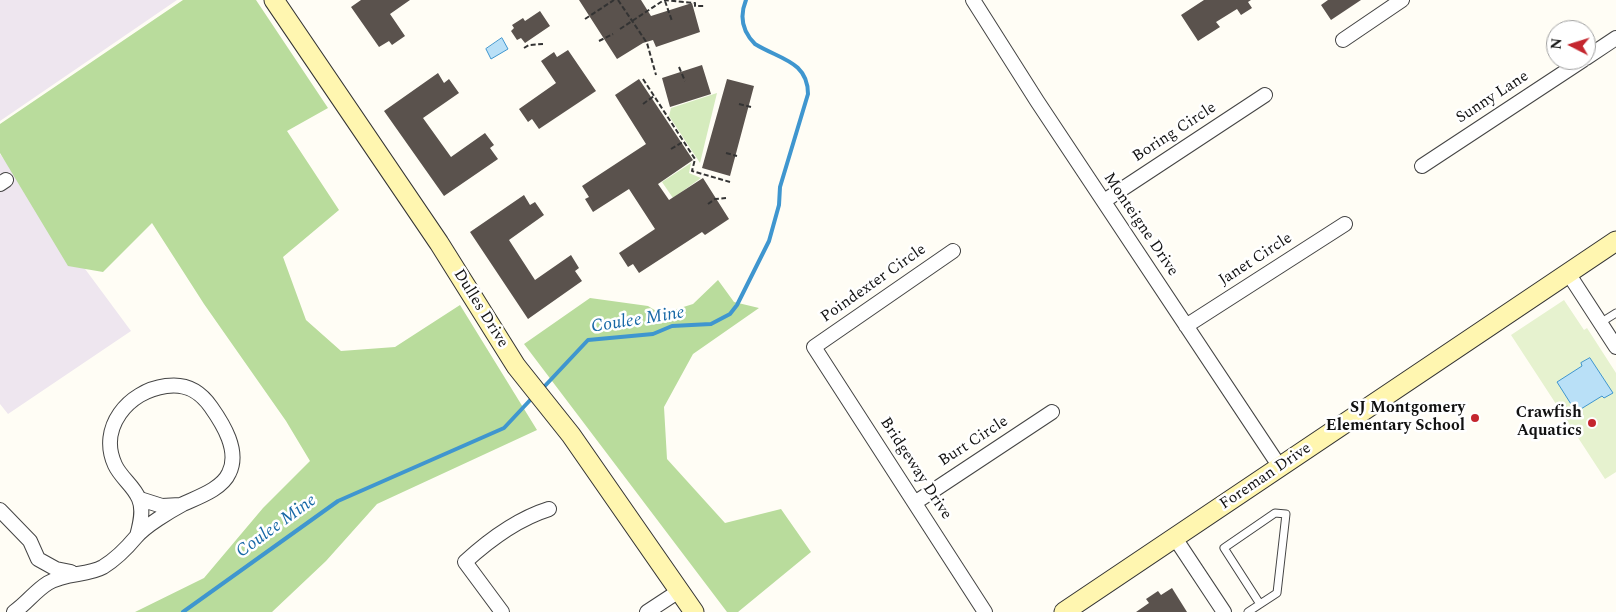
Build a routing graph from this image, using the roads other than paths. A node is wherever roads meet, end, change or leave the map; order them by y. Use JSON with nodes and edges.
{"nodes":[{"id":1,"x":274,"y":0,"type":"edge"},
{"id":2,"x":973,"y":0,"type":"edge"},
{"id":3,"x":1402,"y":0,"type":"edge"},
{"id":4,"x":1616,"y":38,"type":"edge"},
{"id":5,"x":1343,"y":40,"type":"dead end"},
{"id":6,"x":1596,"y":51,"type":"edge"},
{"id":7,"x":1568,"y":70,"type":"edge"},
{"id":8,"x":1265,"y":95,"type":"dead end"},
{"id":9,"x":1422,"y":166,"type":"dead end"},
{"id":10,"x":1104,"y":201,"type":"junction"},
{"id":11,"x":1345,"y":224,"type":"dead end"},
{"id":12,"x":1616,"y":241,"type":"edge"},
{"id":13,"x":953,"y":251,"type":"dead end"},
{"id":14,"x":1568,"y":273,"type":"junction"},
{"id":15,"x":1616,"y":313,"type":"edge"},
{"id":16,"x":1600,"y":323,"type":"junction"},
{"id":17,"x":1186,"y":326,"type":"junction"},
{"id":18,"x":814,"y":347,"type":"joint"},
{"id":19,"x":1616,"y":347,"type":"edge"},
{"id":20,"x":1052,"y":412,"type":"dead end"},
{"id":21,"x":1280,"y":467,"type":"junction"},
{"id":22,"x":140,"y":499,"type":"junction"},
{"id":23,"x":916,"y":502,"type":"junction"},
{"id":24,"x":181,"y":505,"type":"junction"},
{"id":25,"x":549,"y":509,"type":"dead end"},
{"id":26,"x":0,"y":510,"type":"edge"},
{"id":27,"x":136,"y":536,"type":"junction"},
{"id":28,"x":1175,"y":538,"type":"junction"},
{"id":29,"x":38,"y":559,"type":"junction"},
{"id":30,"x":74,"y":572,"type":"junction"},
{"id":31,"x":679,"y":591,"type":"junction"},
{"id":32,"x":35,"y":592,"type":"junction"},
{"id":33,"x":1260,"y":604,"type":"junction"},
{"id":34,"x":14,"y":612,"type":"edge"},
{"id":35,"x":502,"y":612,"type":"edge"},
{"id":36,"x":647,"y":612,"type":"edge"},
{"id":37,"x":694,"y":612,"type":"edge"},
{"id":38,"x":985,"y":612,"type":"edge"},
{"id":39,"x":1064,"y":612,"type":"edge"},
{"id":40,"x":1224,"y":612,"type":"edge"},
{"id":41,"x":1248,"y":612,"type":"edge"}],
"edges":[{"from":1,"to":31,"type":"street","name":"Dulles Drive"},
{"from":2,"to":10,"type":"street","name":"Monteigne Drive"},
{"from":3,"to":5,"type":"street"},
{"from":4,"to":6,"type":"street"},
{"from":7,"to":9,"type":"street","name":"Sunny Lane"},
{"from":8,"to":10,"type":"street","name":"Boring Circle"},
{"from":10,"to":17,"type":"street","name":"Monteigne Drive"},
{"from":11,"to":17,"type":"street","name":"Janet Circle"},
{"from":12,"to":14,"type":"street","name":"Foreman Drive"},
{"from":13,"to":18,"type":"street","name":"Poindexter Circle"},
{"from":14,"to":16,"type":"street"},
{"from":14,"to":21,"type":"street","name":"Foreman Drive"},
{"from":15,"to":16,"type":"lane"},
{"from":16,"to":19,"type":"street"},
{"from":17,"to":21,"type":"street","name":"Monteigne Drive"},
{"from":18,"to":23,"type":"street","name":"Bridgeway Drive"},
{"from":20,"to":23,"type":"street","name":"Burt Circle"},
{"from":21,"to":28,"type":"street","name":"Foreman Drive"},
{"from":22,"to":24,"type":"street"},
{"from":22,"to":24,"type":"street"},
{"from":22,"to":27,"type":"street"},
{"from":23,"to":38,"type":"street","name":"Bridgeway Drive"},
{"from":24,"to":27,"type":"street"},
{"from":25,"to":35,"type":"street"},
{"from":26,"to":29,"type":"street"},
{"from":27,"to":30,"type":"street"},
{"from":28,"to":39,"type":"street","name":"Foreman Drive"},
{"from":28,"to":40,"type":"street"},
{"from":29,"to":30,"type":"street"},
{"from":29,"to":32,"type":"street"},
{"from":30,"to":32,"type":"street"},
{"from":31,"to":36,"type":"street"},
{"from":31,"to":37,"type":"street","name":"Dulles Drive"},
{"from":32,"to":34,"type":"street"},
{"from":33,"to":33,"type":"lane"},
{"from":33,"to":41,"type":"lane"}]}
